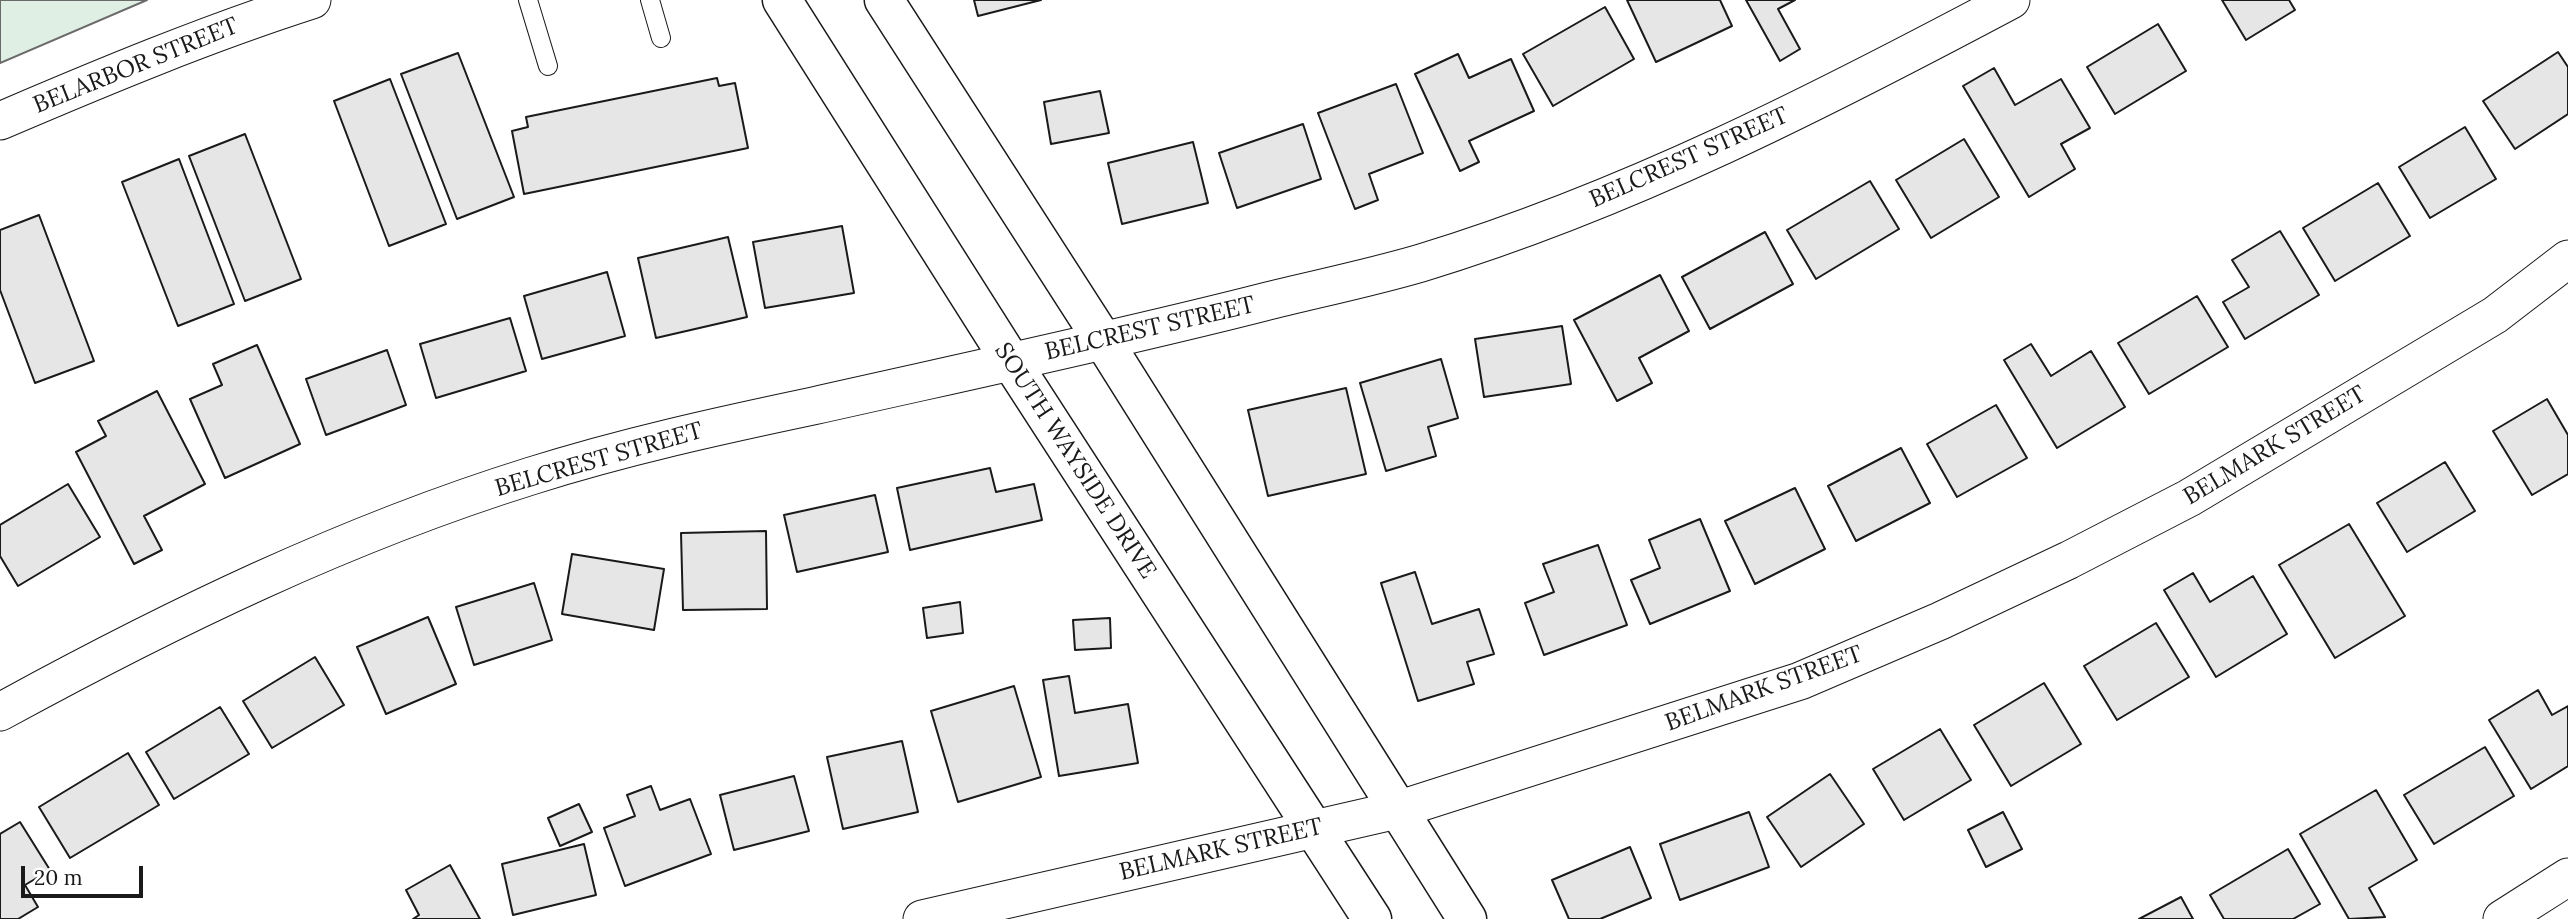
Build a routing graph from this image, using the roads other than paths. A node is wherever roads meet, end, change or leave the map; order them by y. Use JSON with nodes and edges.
{"nodes":[{"id":1,"x":312,"y":0,"type":"edge"},
{"id":2,"x":528,"y":0,"type":"edge"},
{"id":3,"x":650,"y":0,"type":"edge"},
{"id":4,"x":782,"y":0,"type":"edge"},
{"id":5,"x":884,"y":0,"type":"edge"},
{"id":6,"x":2011,"y":0,"type":"edge"},
{"id":7,"x":661,"y":38,"type":"dead end"},
{"id":8,"x":548,"y":66,"type":"dead end"},
{"id":9,"x":0,"y":121,"type":"edge"},
{"id":10,"x":2568,"y":260,"type":"edge"},
{"id":11,"x":1104,"y":342,"type":"junction"},
{"id":12,"x":1010,"y":360,"type":"junction"},
{"id":13,"x":0,"y":712,"type":"edge"},
{"id":14,"x":1397,"y":810,"type":"junction"},
{"id":15,"x":1314,"y":828,"type":"junction"},
{"id":16,"x":2568,"y":877,"type":"edge"},
{"id":17,"x":922,"y":919,"type":"edge"},
{"id":18,"x":1372,"y":919,"type":"edge"},
{"id":19,"x":1467,"y":919,"type":"edge"},
{"id":20,"x":2502,"y":919,"type":"edge"}],
"edges":[{"from":1,"to":9,"type":"street","name":"BELARBOR STREET"},
{"from":2,"to":8,"type":"lane"},
{"from":3,"to":7,"type":"lane"},
{"from":4,"to":12,"type":"street","name":"SOUTH WAYSIDE DRIVE"},
{"from":5,"to":11,"type":"street"},
{"from":6,"to":11,"type":"street","name":"BELCREST STREET"},
{"from":10,"to":14,"type":"street","name":"BELMARK STREET"},
{"from":11,"to":12,"type":"street","name":"BELCREST STREET"},
{"from":11,"to":14,"type":"street"},
{"from":12,"to":13,"type":"street","name":"BELCREST STREET"},
{"from":12,"to":15,"type":"street","name":"SOUTH WAYSIDE DRIVE"},
{"from":14,"to":15,"type":"street","name":"BELMARK STREET"},
{"from":14,"to":19,"type":"street"},
{"from":15,"to":17,"type":"street","name":"BELMARK STREET"},
{"from":15,"to":18,"type":"street","name":"SOUTH WAYSIDE DRIVE"},
{"from":16,"to":20,"type":"street"}]}
